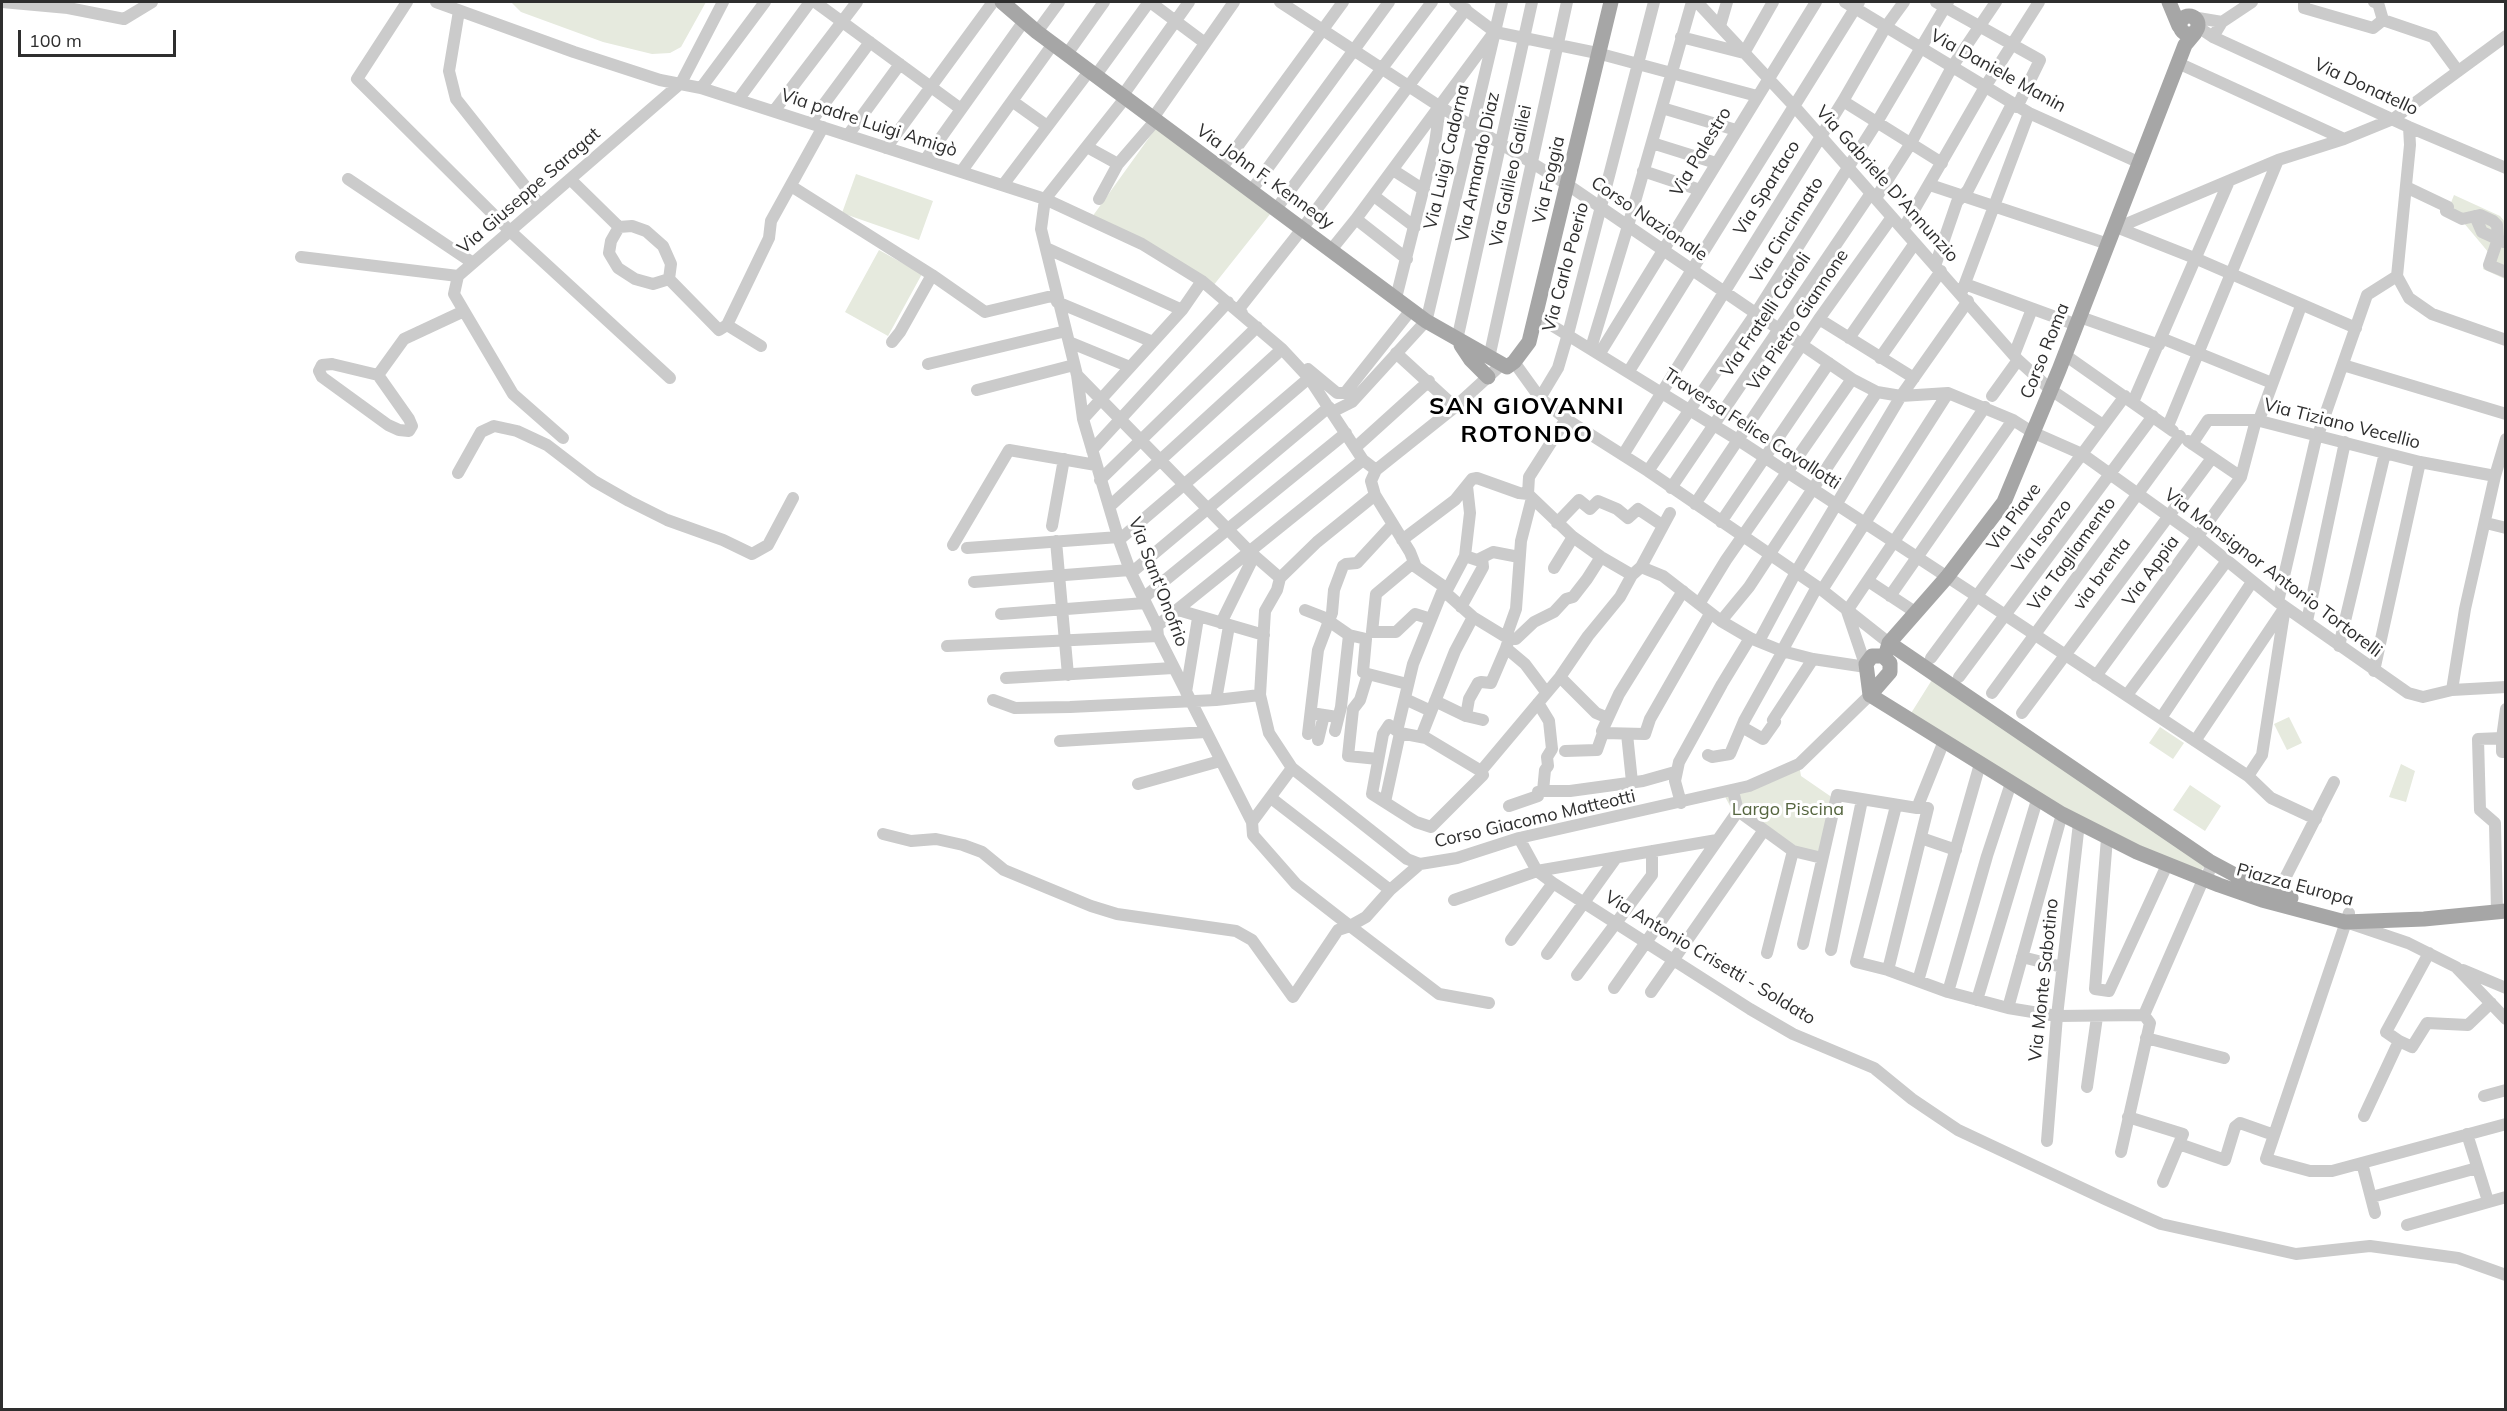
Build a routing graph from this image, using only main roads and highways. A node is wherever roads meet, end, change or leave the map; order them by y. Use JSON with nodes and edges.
{"nodes":[{"id":1,"x":1611,"y":2,"type":"edge"},
{"id":2,"x":1009,"y":4,"type":"edge"},
{"id":3,"x":2186,"y":19,"type":"edge"},
{"id":4,"x":1458,"y":340,"type":"junction"},
{"id":5,"x":1501,"y":362,"type":"joint"},
{"id":6,"x":1488,"y":376,"type":"road end"},
{"id":7,"x":1888,"y":654,"type":"junction"},
{"id":8,"x":1866,"y":670,"type":"junction"},
{"id":9,"x":1885,"y":678,"type":"junction"},
{"id":10,"x":1870,"y":695,"type":"junction"},
{"id":11,"x":2222,"y":878,"type":"junction"},
{"id":12,"x":2501,"y":912,"type":"edge"},
{"id":13,"x":2347,"y":917,"type":"junction"}],
"edges":[{"from":1,"to":5,"type":"main road","name":"Via Foggia"},
{"from":2,"to":4,"type":"main road","name":"Via John F. Kennedy"},
{"from":3,"to":7,"type":"main road","name":"Corso Roma"},
{"from":4,"to":5,"type":"main road","name":"Via John F. Kennedy"},
{"from":4,"to":6,"type":"main road"},
{"from":7,"to":8,"type":"main road"},
{"from":7,"to":9,"type":"main road"},
{"from":7,"to":11,"type":"main road","name":"Piazza Europa"},
{"from":8,"to":9,"type":"main road"},
{"from":8,"to":10,"type":"main road"},
{"from":9,"to":10,"type":"main road"},
{"from":10,"to":11,"type":"main road","name":"Piazza Europa"},
{"from":11,"to":13,"type":"main road","name":"Piazza Europa"},
{"from":11,"to":13,"type":"main road","name":"Piazza Europa"},
{"from":12,"to":13,"type":"main road","name":"Piazza Europa"}]}
